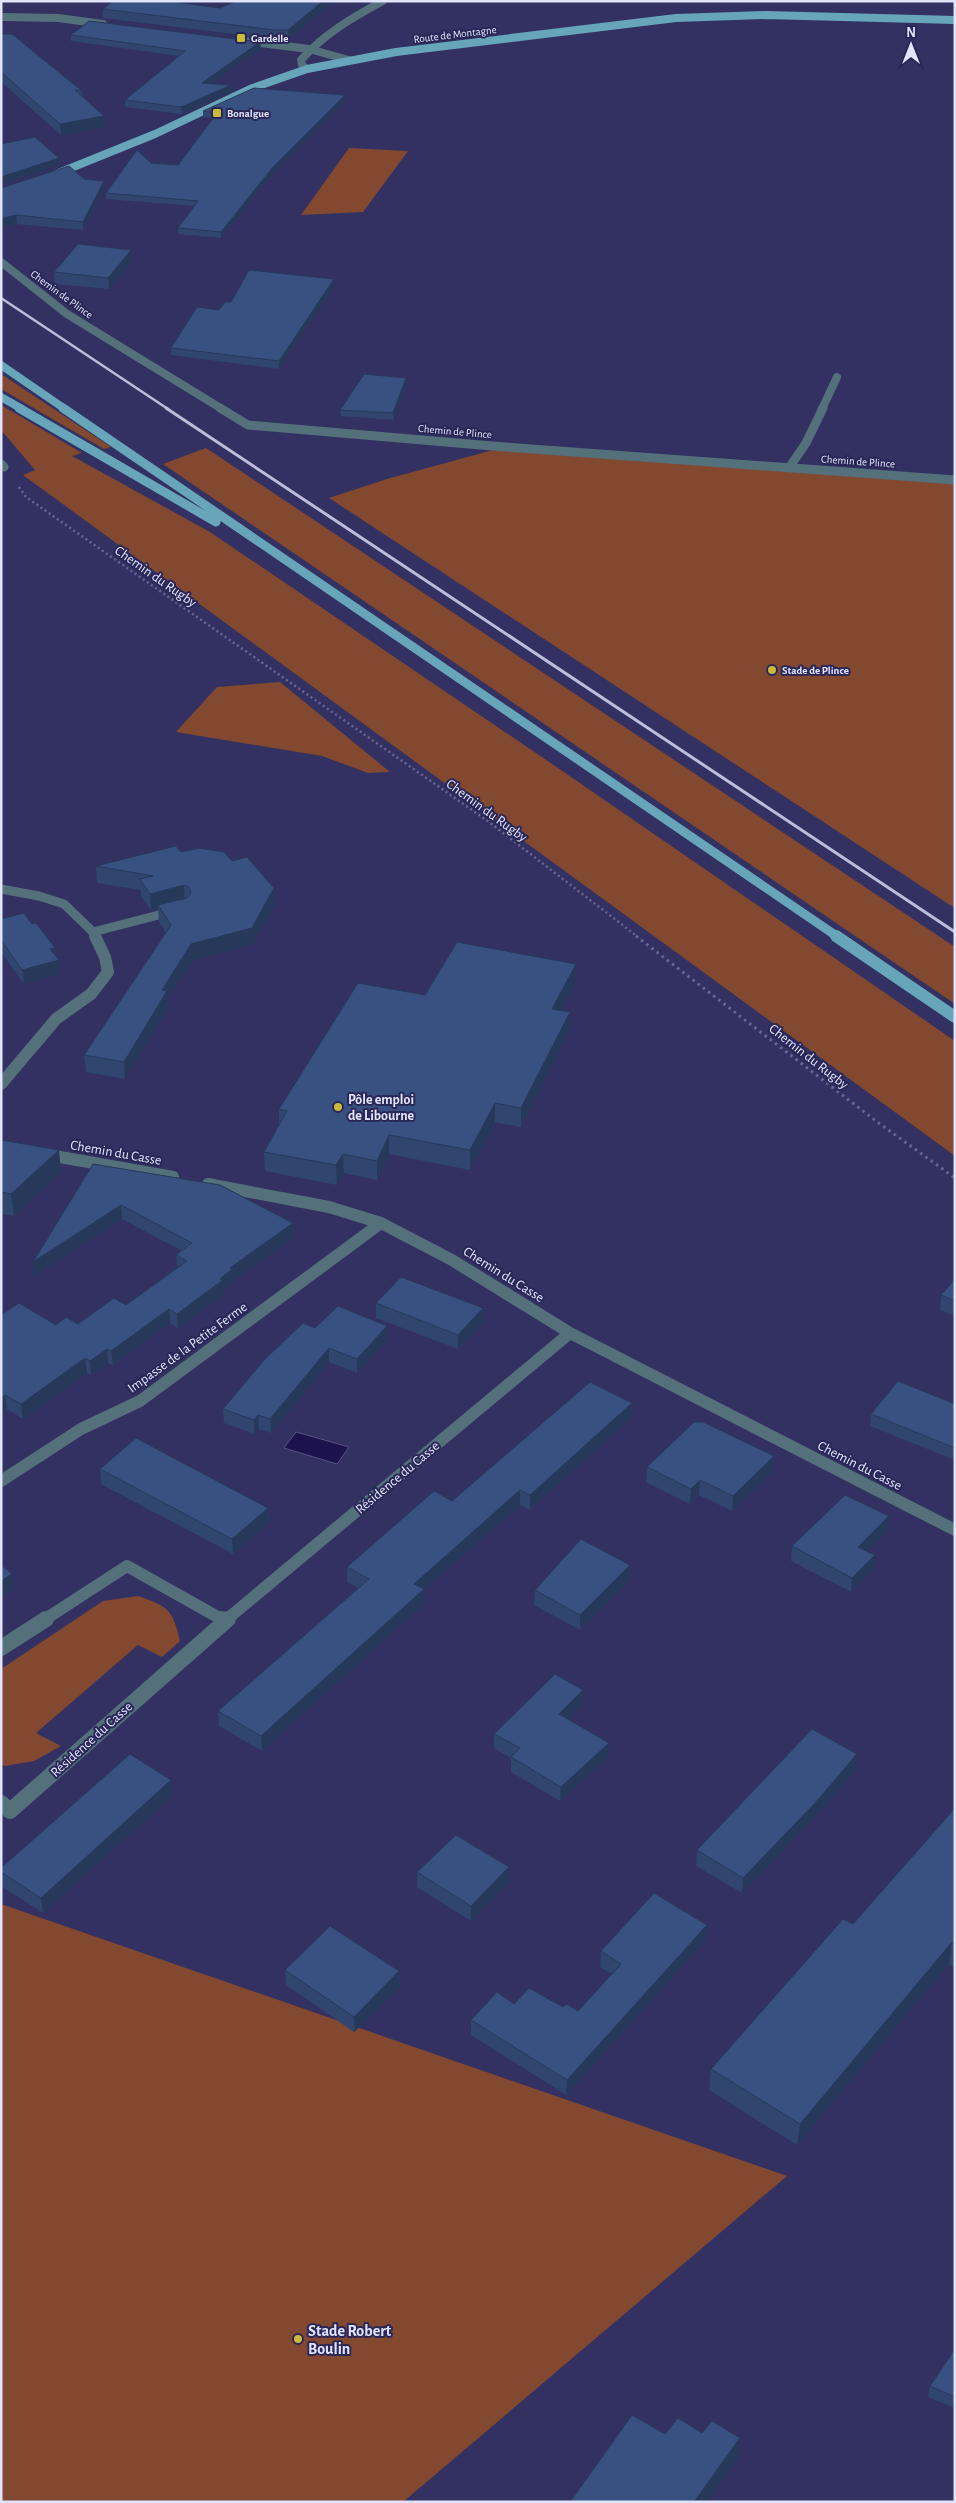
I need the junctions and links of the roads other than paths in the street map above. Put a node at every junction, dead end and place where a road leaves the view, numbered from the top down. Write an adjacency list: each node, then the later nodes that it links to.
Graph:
1 (383, 1): 6 (street)
2 (1, 17): 4 (street)
3 (955, 20): 7 (main road, Route de Montagne)
4 (115, 25)
5 (238, 40): 6 (street)
6 (309, 49): 7 (street); 8 (street)
7 (349, 60): 8 (main road, Route de Montagne)
8 (308, 69): 9 (main road, Route de Montagne)
9 (50, 176)
10 (1, 262): 14 (street, Chemin de Plince)
11 (1, 365): 18 (main road)
12 (837, 377): 16 (street)
13 (1, 397): 18 (main road)
14 (248, 425): 15 (street); 16 (street, Chemin de Plince)
15 (262, 433)
16 (789, 468): 17 (street, Chemin de Plince)
17 (955, 480)
18 (302, 573): 22 (main road)
19 (1, 889): 21 (street)
20 (186, 908): 21 (street)
21 (93, 932): 23 (street)
22 (955, 1017)
23 (1, 1084)
24 (31, 1152): 25 (street, Chemin du Casse)
25 (381, 1223): 26 (street, Chemin du Casse); 27 (street, Impasse de la Petite Ferme)
26 (570, 1333): 28 (street, Chemin du Casse); 29 (street, Résidence du Casse)
27 (1, 1481)
28 (955, 1530)
29 (225, 1621): 30 (street); 31 (street, Résidence du Casse)
30 (1, 1648)
31 (1, 1803)

